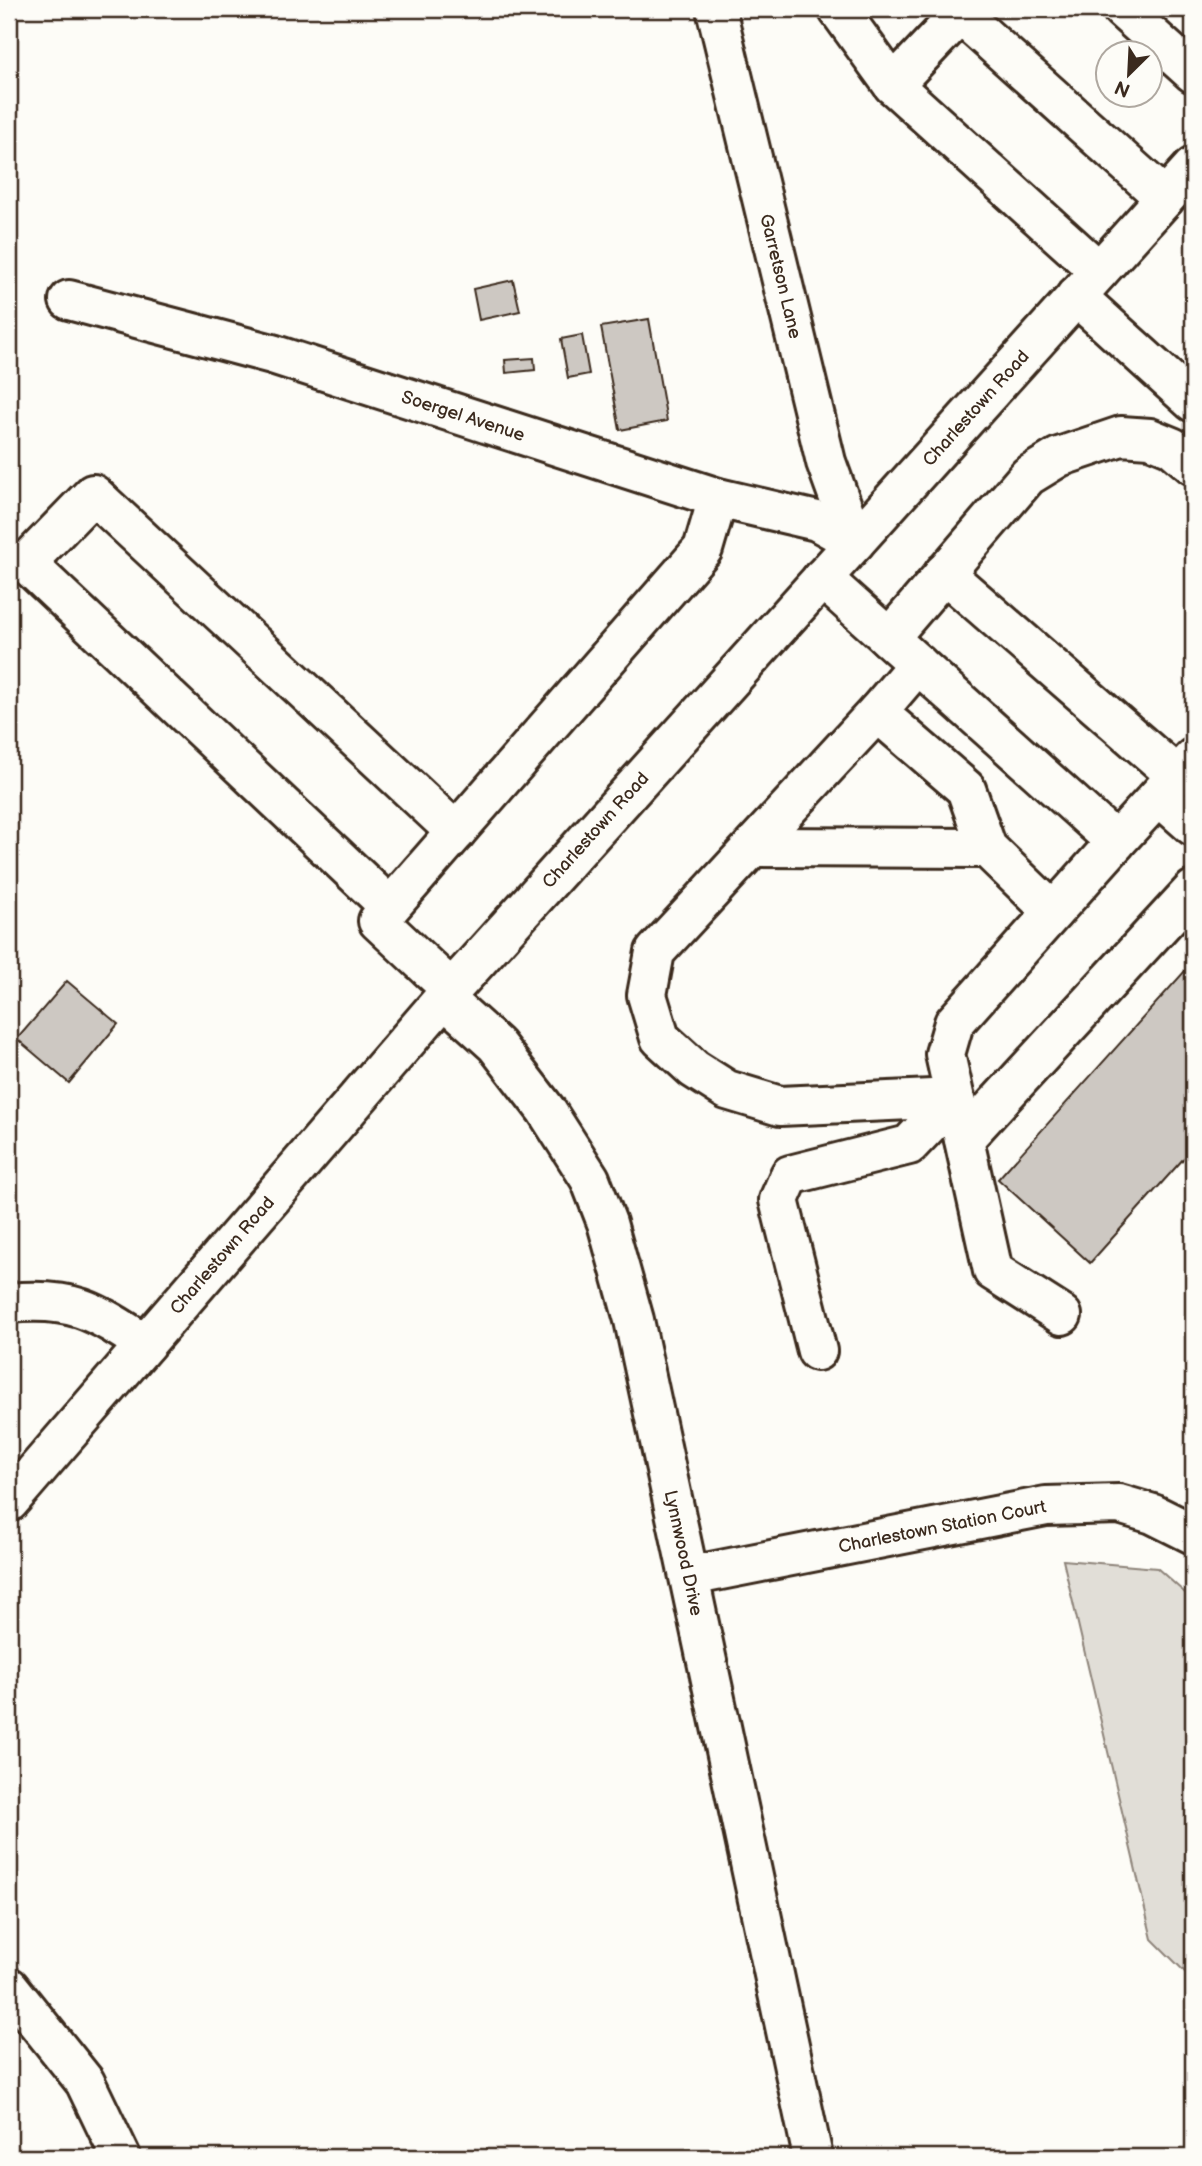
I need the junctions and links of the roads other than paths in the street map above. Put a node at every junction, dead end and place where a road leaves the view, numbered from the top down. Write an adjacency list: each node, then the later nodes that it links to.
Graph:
1 (716, 9): 14 (street, Garretson Lane)
2 (838, 9): 6 (street)
3 (1122, 9): 5 (street)
4 (962, 11): 6 (street); 8 (street)
5 (1193, 73)
6 (893, 85): 9 (street)
7 (1193, 167): 8 (street, Charlestown Road)
8 (1165, 198): 9 (street, Charlestown Road)
9 (1087, 284): 11 (street); 14 (street, Charlestown Road)
10 (69, 300): 13 (street, Soergel Avenue)
11 (1193, 402)
12 (1193, 466): 15 (street)
13 (718, 498): 14 (street, Soergel Avenue); 22 (street)
14 (855, 542): 16 (street, Charlestown Road)
15 (944, 573): 17 (street); 20 (street)
16 (822, 578): 17 (street); 29 (street, Charlestown Road)
17 (889, 638): 18 (street)
18 (918, 664): 19 (street); 23 (street)
19 (877, 712): 24 (street); 25 (street)
20 (1176, 776): 21 (street); 23 (street)
21 (1193, 826)
22 (456, 832): 27 (street); 27 (street)
23 (1116, 842): 28 (street)
24 (754, 847): 25 (street); 30 (street)
25 (987, 848): 28 (street)
26 (1193, 890): 31 (street)
27 (390, 907): 29 (street, Lynnwood Drive)
28 (1053, 912): 30 (street)
29 (448, 994): 34 (street, Charlestown Road); 38 (street, Lynnwood Drive)
30 (954, 1098): 31 (street); 35 (street)
31 (964, 1139): 33 (street)
32 (9, 1303): 34 (street)
33 (1062, 1315)
34 (145, 1344): 36 (street, Charlestown Road)
35 (817, 1351)
36 (9, 1502)
37 (1193, 1534): 38 (street, Charlestown Station Court)
38 (690, 1576): 41 (street, Lynnwood Drive)
39 (9, 1987): 40 (street)
40 (121, 2157)
41 (813, 2157)

